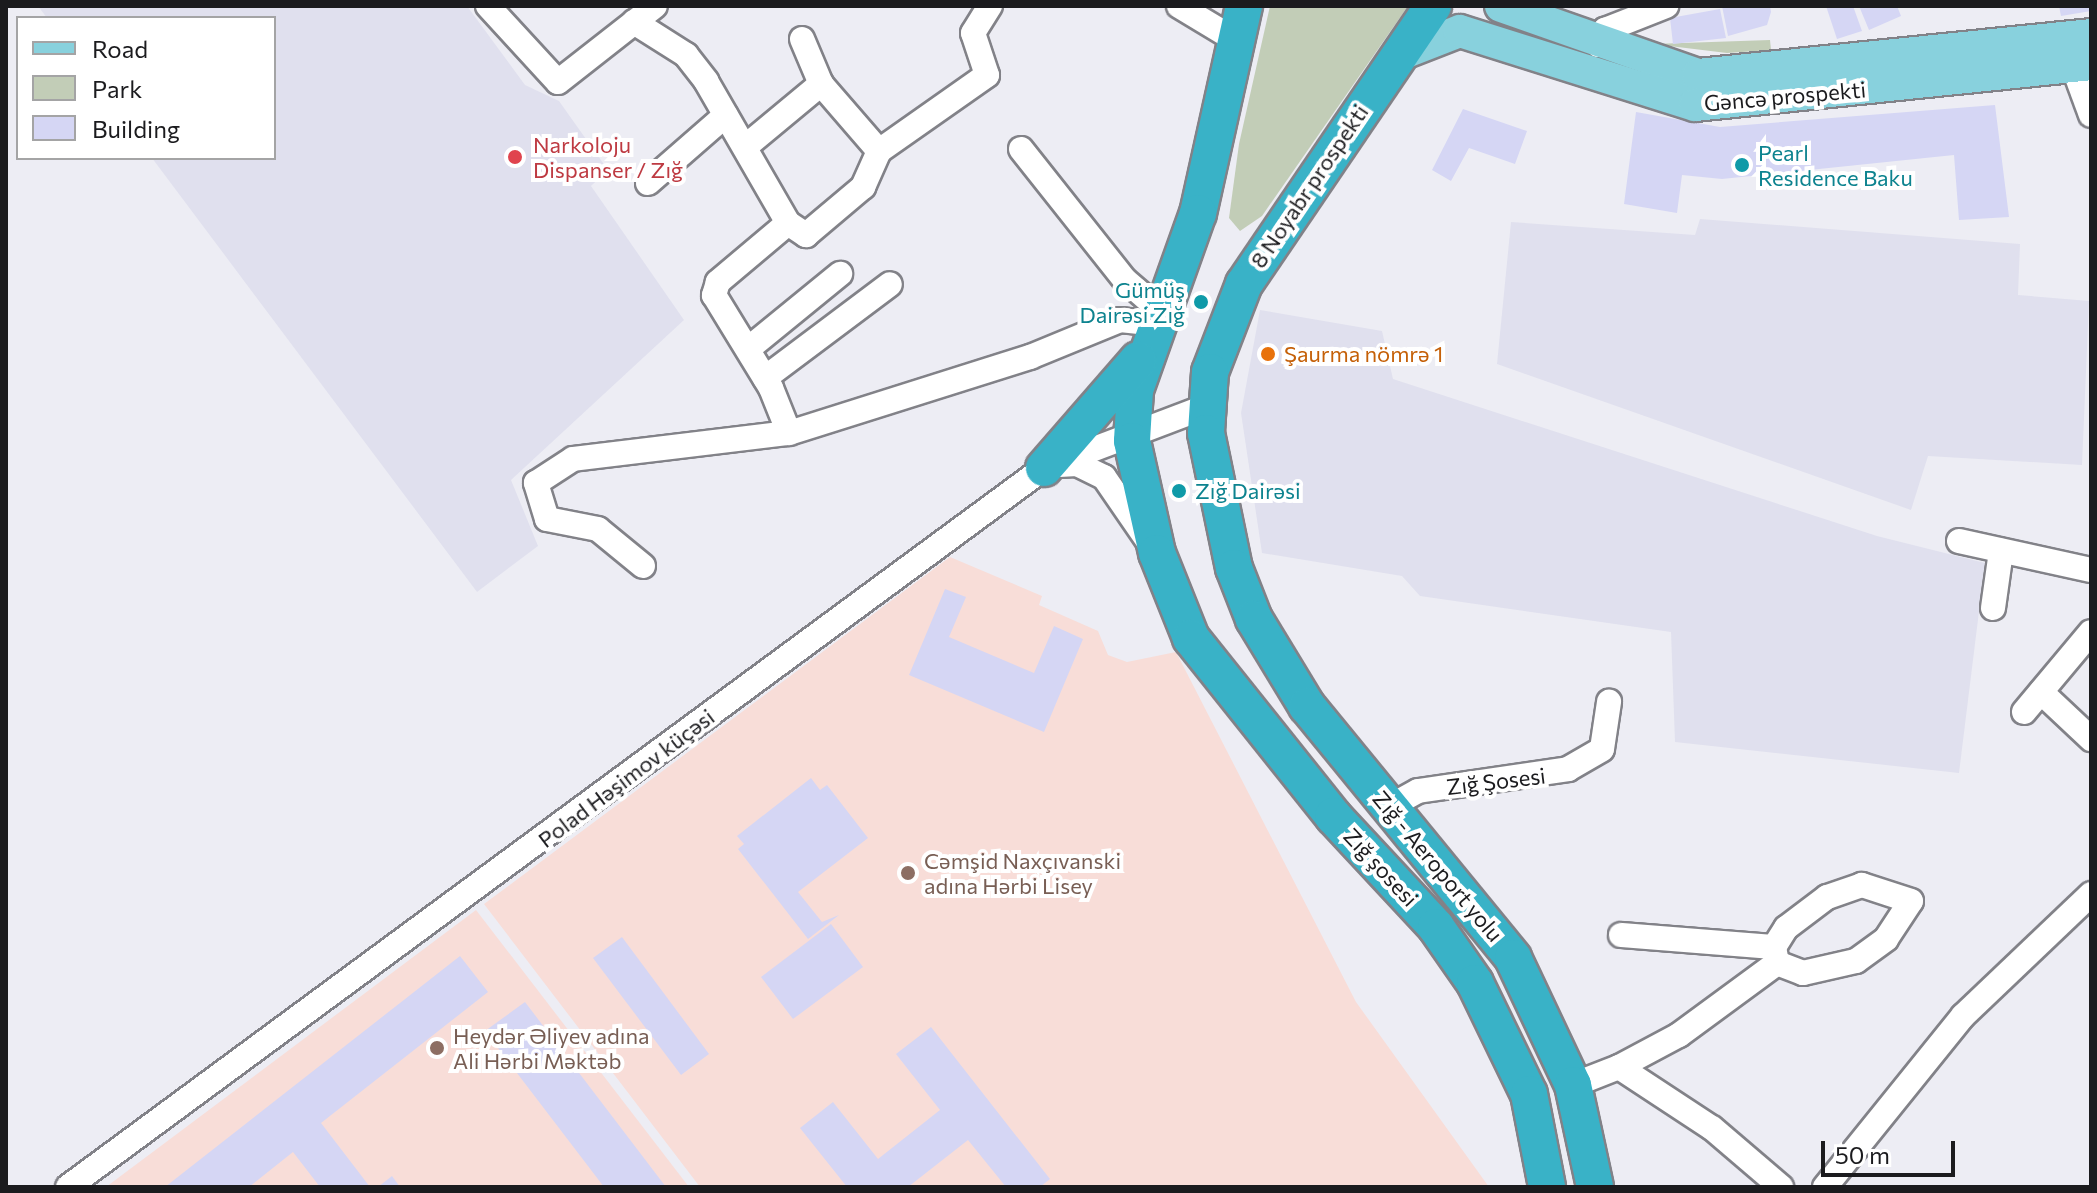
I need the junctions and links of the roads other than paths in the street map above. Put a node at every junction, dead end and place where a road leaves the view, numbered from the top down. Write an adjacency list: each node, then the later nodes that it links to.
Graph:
1 (488, 6): 8 (street)
2 (655, 6): 8 (street)
3 (990, 6): 20 (street)
4 (1179, 6): 9 (street)
5 (1433, 6): 13 (highway, 8 Noyabr prospekti)
6 (1501, 6): 12 (main road, Gəncə prospekti)
7 (1652, 9): 12 (street)
8 (634, 22): 16 (street)
9 (1239, 23): 25 (highway)
10 (2091, 35): 12 (main road, Gəncə prospekti)
11 (802, 39): 15 (street)
12 (1598, 45)
13 (1398, 55): 14 (main road, Gəncə prospekti); 28 (highway, 8 Noyabr prospekti)
14 (2082, 65): 17 (street)
15 (821, 84): 18 (street); 20 (street)
16 (726, 115): 18 (street); 21 (street)
17 (2091, 115)
18 (745, 147): 22 (street)
19 (1021, 149): 25 (street)
20 (879, 151): 22 (street)
21 (648, 183)
22 (788, 223): 26 (street)
23 (840, 274): 26 (street)
24 (890, 284): 27 (street)
25 (1153, 331): 29 (highway); 30 (street); 31 (highway)
26 (748, 349): 27 (street)
27 (765, 378): 30 (street)
28 (1205, 407): 29 (street, Polad Həşimov küçəsi); 36 (highway, 8 Noyabr prospekti)
29 (1133, 429): 31 (street, Polad Həşimov küçəsi); 34 (highway)
30 (789, 433): 35 (street)
31 (1044, 468): 34 (street); 50 (street, Polad Həşimov küçəsi)
32 (1959, 541): 33 (street)
33 (2001, 551): 37 (street); 38 (street)
34 (1161, 564): 51 (highway, Zığ şosesi)
35 (643, 566)
36 (1234, 568): 44 (highway, Zığ - Aeroport yolu)
37 (2091, 570)
38 (1993, 608)
39 (2091, 632): 40 (street)
40 (2041, 692): 42 (street); 43 (street)
41 (1609, 702): 44 (street, Zığ Şosesi)
42 (2024, 712)
43 (2091, 739)
44 (1389, 807): 49 (highway, Zığ - Aeroport yolu)
45 (2091, 894): 54 (street)
46 (1621, 935): 47 (street)
47 (1775, 955): 47 (street); 48 (street)
48 (1619, 1067): 49 (street); 53 (street)
49 (1573, 1085): 52 (highway, Zığ - Aeroport yolu)
50 (68, 1187)
51 (1547, 1187)
52 (1595, 1187)
53 (1781, 1187)
54 (1825, 1187)

